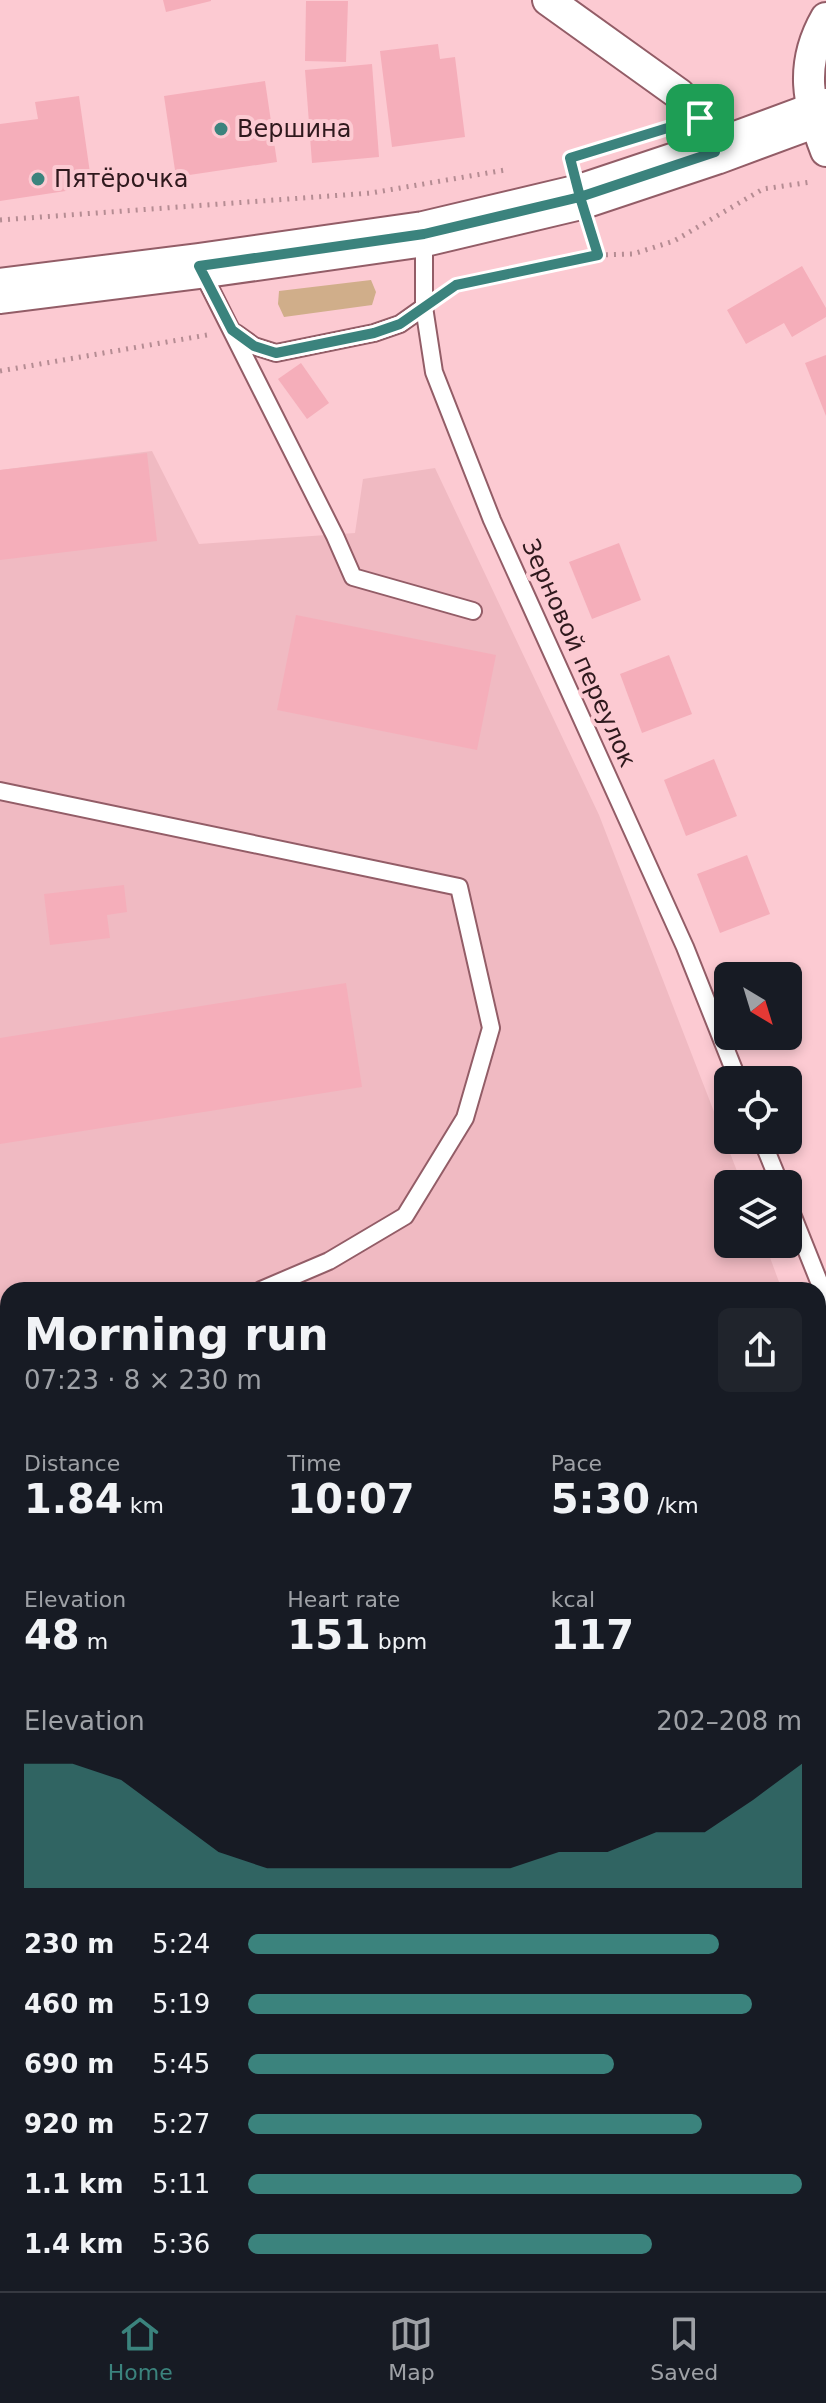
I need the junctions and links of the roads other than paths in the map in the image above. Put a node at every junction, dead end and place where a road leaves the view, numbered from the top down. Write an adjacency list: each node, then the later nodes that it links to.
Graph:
1 (548, 0): 4 (street)
2 (826, 18): 3 (street)
3 (822, 126): 4 (main road)
4 (715, 152): 5 (main road)
5 (424, 234): 6 (main road); 8 (lane, Зерновой переулок)
6 (199, 266): 7 (main road); 9 (lane)
7 (0, 291)
8 (424, 307): 9 (lane); 12 (lane, Зерновой переулок)
9 (232, 330): 10 (lane)
10 (473, 611)
11 (0, 791): 14 (lane)
12 (732, 1066)
13 (802, 1239): 15 (lane)
14 (280, 1282)
15 (819, 1282)

